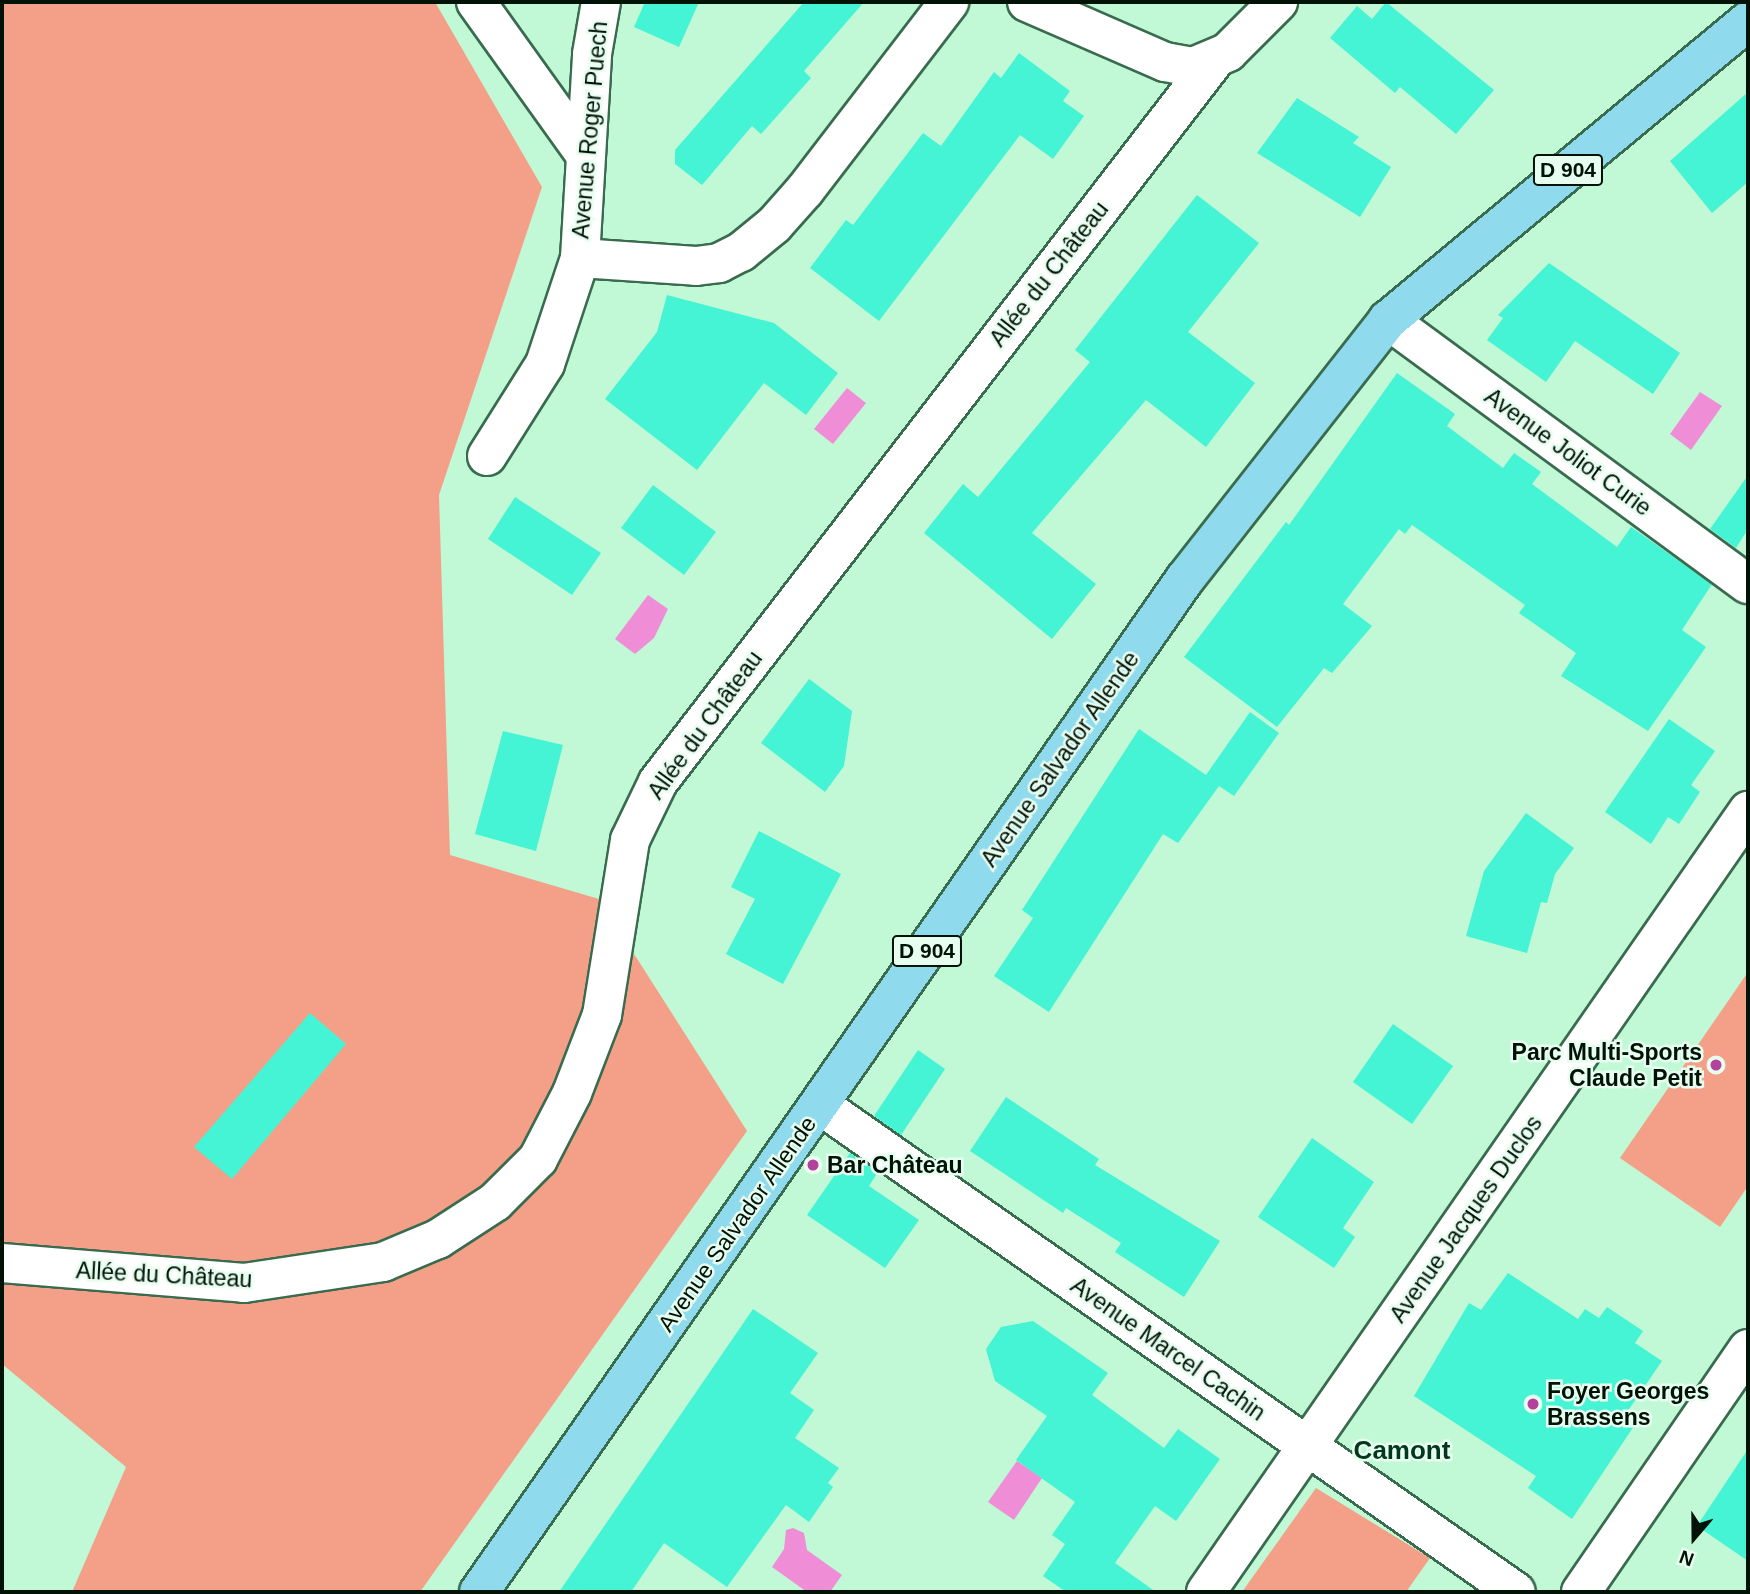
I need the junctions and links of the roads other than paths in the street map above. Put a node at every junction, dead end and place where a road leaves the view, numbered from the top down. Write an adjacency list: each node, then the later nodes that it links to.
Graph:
1 (477, 2): 8 (street)
2 (601, 2): 8 (street, Avenue Roger Puech)
3 (949, 2): 9 (street)
4 (1027, 2): 7 (street)
5 (1278, 2): 7 (street, Allée du Château)
6 (1748, 21): 10 (main road, Avenue Salvador Allende / D 904)
7 (1213, 62): 15 (street, Allée du Château)
8 (584, 153): 9 (street, Avenue Roger Puech)
9 (580, 258): 11 (street, Avenue Roger Puech)
10 (1388, 320): 12 (street, Avenue Joliot Curie); 14 (main road, Avenue Salvador Allende / D 904)
11 (487, 456)
12 (1748, 584)
13 (1748, 811): 17 (street, Avenue Jacques Duclos)
14 (820, 1105): 17 (street, Avenue Marcel Cachin); 19 (main road, Avenue Salvador Allende / D 904)
15 (2, 1262)
16 (1748, 1349): 21 (street)
17 (1308, 1447): 18 (street, Avenue Marcel Cachin); 20 (street, Avenue Jacques Duclos)
18 (1492, 1586)
19 (479, 1592)
20 (1206, 1592)
21 (1581, 1592)

